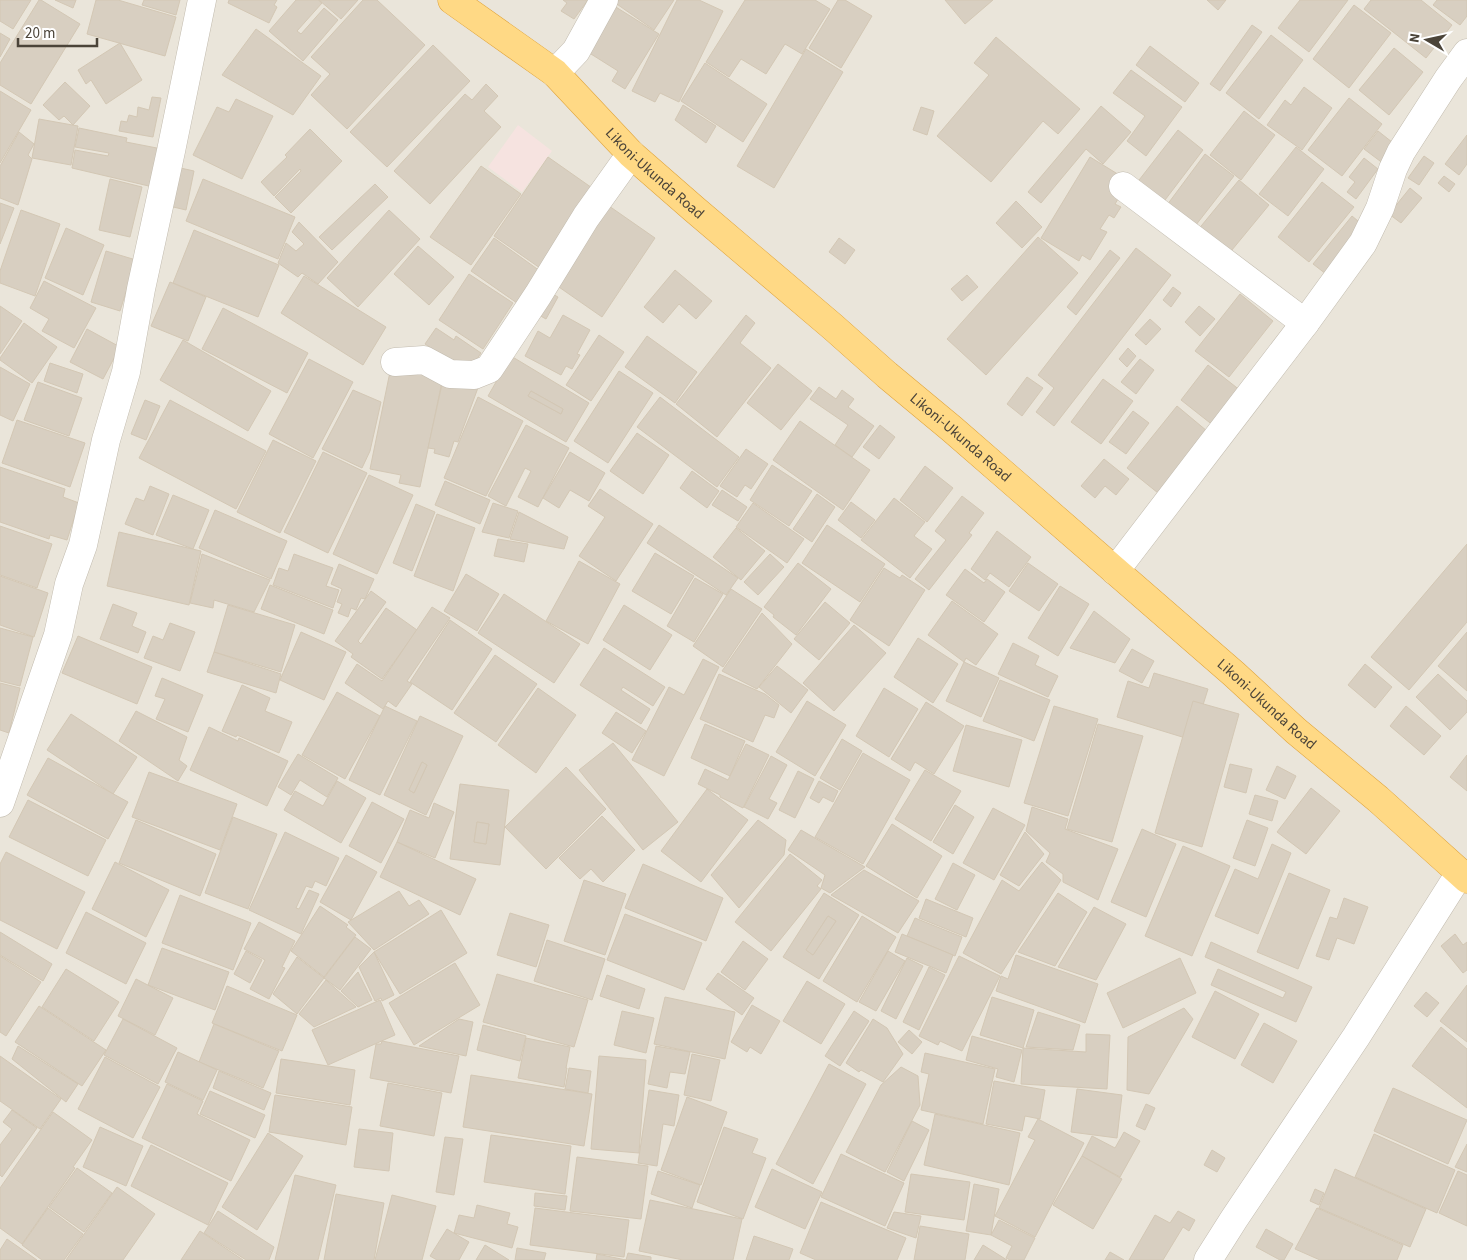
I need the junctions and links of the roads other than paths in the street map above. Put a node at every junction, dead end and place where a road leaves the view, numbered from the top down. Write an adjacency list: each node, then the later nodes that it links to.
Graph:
1 (202, 0): 11 (street)
2 (452, 0): 5 (highway, Likoni-Ukunda Road)
3 (604, 0): 5 (street)
4 (1467, 53): 8 (street)
5 (555, 73): 6 (highway, Likoni-Ukunda Road)
6 (632, 154): 9 (street); 10 (highway, Likoni-Ukunda Road)
7 (1123, 186): 8 (street)
8 (1305, 323): 10 (street)
9 (395, 362)
10 (1115, 571): 12 (highway, Likoni-Ukunda Road)
11 (0, 803)
12 (1463, 876): 13 (street)
13 (1208, 1260)

